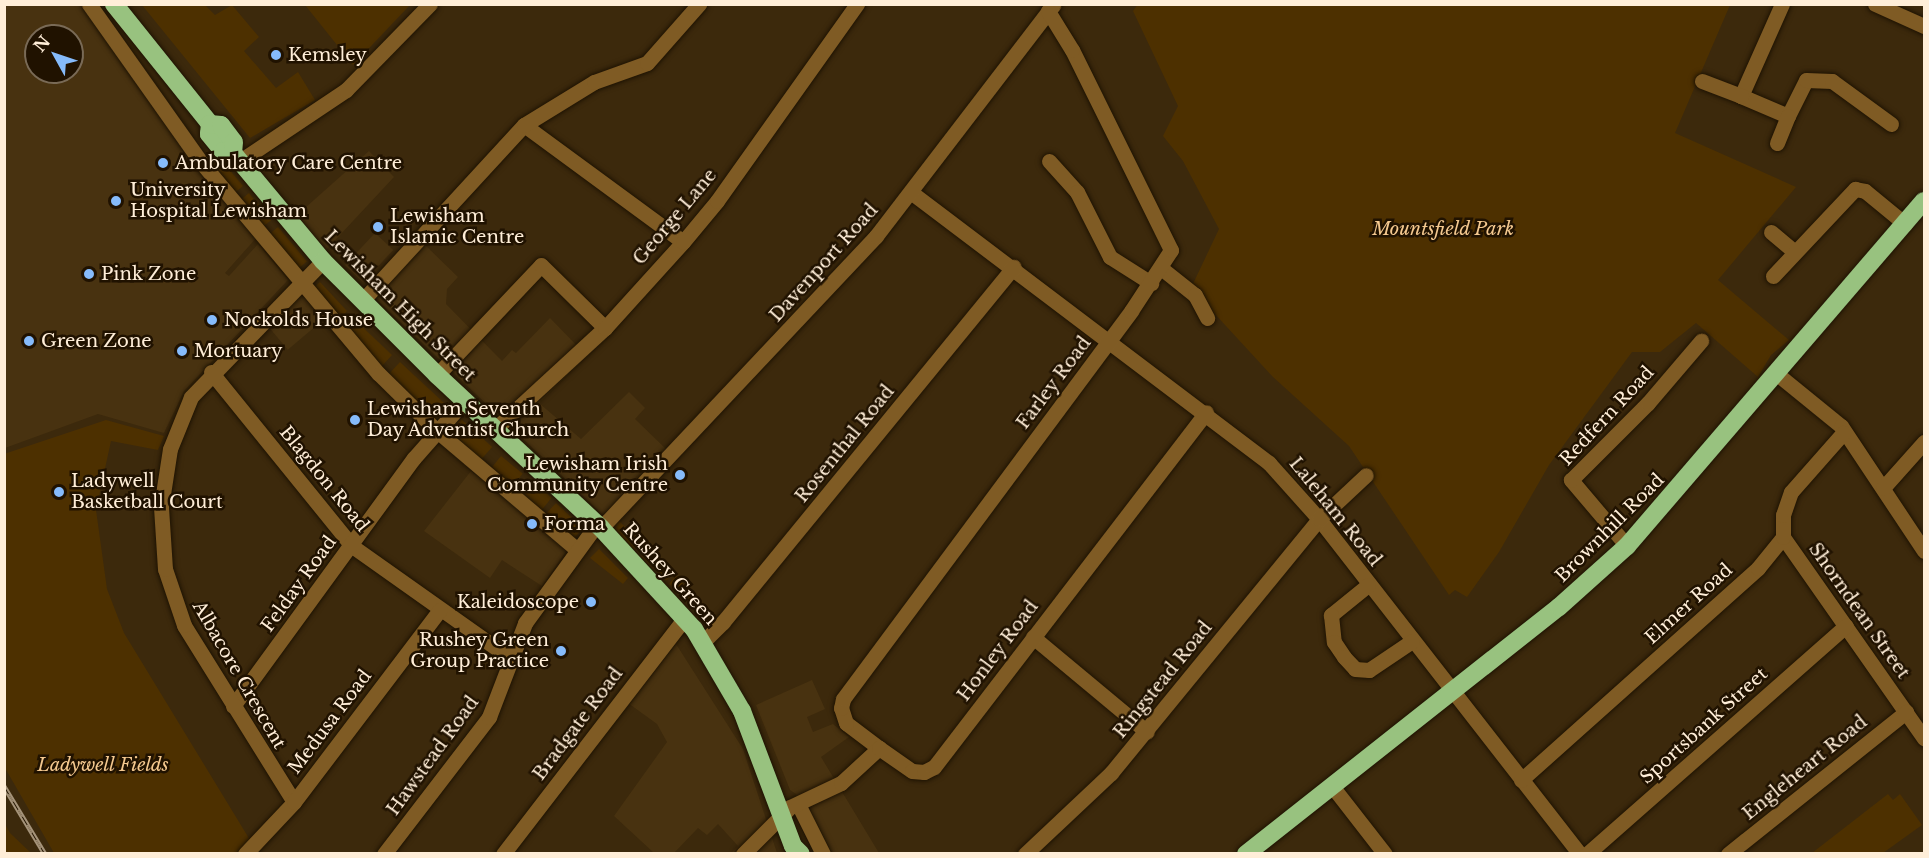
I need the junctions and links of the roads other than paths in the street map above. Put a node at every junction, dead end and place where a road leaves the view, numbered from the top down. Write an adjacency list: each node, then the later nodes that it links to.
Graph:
1 (89, 4): 28 (street)
2 (114, 4): 16 (highway, Lewisham High Street)
3 (430, 4): 16 (street)
4 (699, 4): 14 (street)
5 (857, 4): 22 (street, George Lane)
6 (1782, 4): 11 (street)
7 (1875, 4): 9 (street)
8 (1051, 8): 18 (street, Davenport Road); 26 (street, Farley Road)
9 (1924, 26)
10 (1702, 81): 11 (street)
11 (1742, 96): 12 (street)
12 (1788, 116): 13 (street); 15 (street)
13 (1891, 124)
14 (524, 125): 22 (street); 30 (street)
15 (1776, 144)
16 (236, 157): 24 (highway, Lewisham High Street)
17 (1049, 161): 29 (street)
18 (912, 193): 25 (street, Laleham Road); 47 (street, Davenport Road)
19 (1924, 201): 20 (highway, Brownhill Road)
20 (1905, 224): 23 (street); 37 (highway, Brownhill Road)
21 (1771, 232): 23 (street)
22 (683, 242): 32 (street, George Lane)
23 (1795, 252): 27 (street)
24 (323, 261): 28 (street, Albacore Crescent); 30 (highway, Lewisham High Street)
25 (1014, 267): 33 (street, Laleham Road); 59 (street, Rosenthal Road)
26 (1161, 268): 29 (street, Farley Road); 31 (street)
27 (1773, 276)
28 (300, 283): 36 (street, Albacore Crescent); 41 (street)
29 (1151, 283): 33 (street, Farley Road)
30 (362, 301): 35 (highway, Lewisham High Street)
31 (1207, 318)
32 (605, 328): 35 (street); 40 (street, George Lane)
33 (1110, 340): 39 (street, Laleham Road); 66 (street, Farley Road)
34 (1701, 341): 50 (street, Redfern Road)
35 (443, 369): 38 (highway, Lewisham High Street)
36 (211, 372): 49 (street, Blagdon Road); 62 (street, Albacore Crescent)
37 (1777, 374): 42 (street); 50 (highway, Brownhill Road)
38 (458, 408): 40 (highway, Lewisham High Street); 41 (street, Felday Road)
39 (1206, 412): 46 (street, Laleham Road); 57 (street, Honley Road)
40 (495, 429): 47 (highway, Rushey Green)
41 (437, 431): 49 (street, Felday Road); 51 (street)
42 (1843, 432): 45 (street); 48 (street)
43 (1924, 442): 45 (street)
44 (1366, 476): 46 (street, Ringstead Road)
45 (1883, 488): 52 (street)
46 (1319, 519): 53 (street, Laleham Road); 64 (street, Ringstead Road)
47 (599, 526): 51 (street, Hawstead Road); 55 (highway, Rushey Green)
48 (1783, 537): 56 (street, Shorndean Street); 67 (street, Elmer Road)
49 (352, 546): 54 (street, Blagdon Road); 62 (street, Felday Road)
50 (1627, 546): 61 (highway, Brownhill Road)
51 (576, 549): 60 (street, Hawstead Road)
52 (1924, 551)
53 (1368, 585): 58 (street, Laleham Road); 58 (street)
54 (440, 610): 60 (street, Blagdon Road); 69 (street, Medusa Road)
55 (685, 618): 59 (highway, Rushey Green); 75 (street, Bradgate Road)
56 (1846, 626): 63 (street, Shorndean Street); 82 (street, Sportsbank Street)
57 (1033, 637): 64 (street); 66 (street, Honley Road)
58 (1412, 641): 61 (street, Laleham Road)
59 (703, 642): 71 (highway, Rushey Green)
60 (510, 658): 74 (street, Hawstead Road)
61 (1452, 692): 67 (street, Laleham Road); 68 (highway, Brownhill Road)
62 (233, 706): 69 (street, Albacore Crescent)
63 (1906, 712): 65 (street, Shorndean Street); 83 (street, Engleheart Road)
64 (1147, 732): 78 (street, Ringstead Road)
65 (1924, 738)
66 (879, 748): 71 (street)
67 (1521, 780): 81 (street, Laleham Road)
68 (1332, 786): 79 (highway, Brownhill Road); 80 (street)
69 (294, 802): 73 (street, Medusa Road)
70 (801, 810): 77 (street)
71 (782, 816): 72 (highway, Rushey Green); 76 (street)
72 (795, 851)
73 (245, 854)
74 (384, 854)
75 (503, 854)
76 (742, 854)
77 (823, 854)
78 (1025, 854)
79 (1246, 854)
80 (1384, 854)
81 (1580, 854)
82 (1587, 854)
83 (1728, 854)

